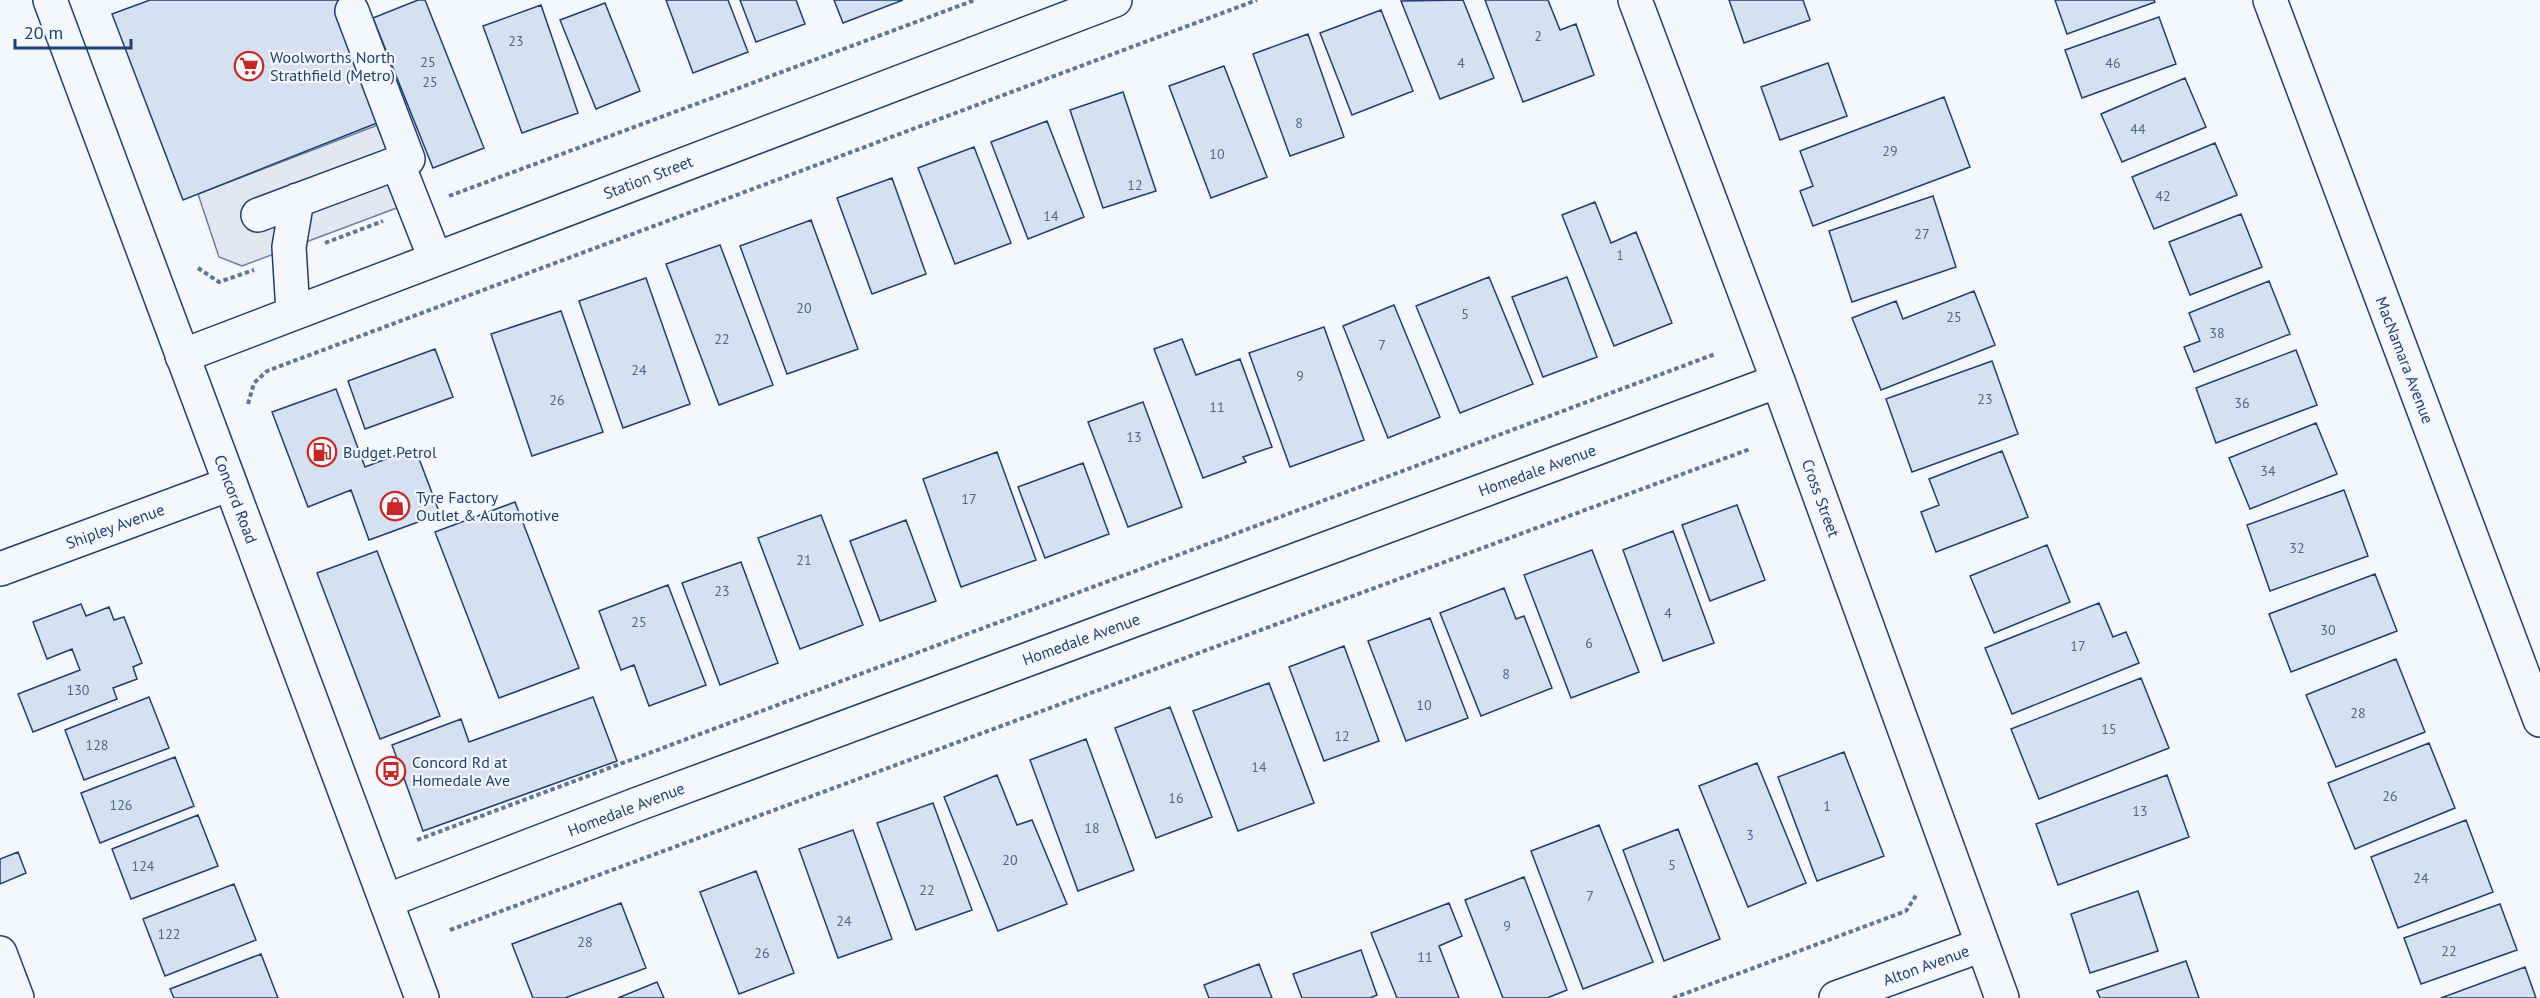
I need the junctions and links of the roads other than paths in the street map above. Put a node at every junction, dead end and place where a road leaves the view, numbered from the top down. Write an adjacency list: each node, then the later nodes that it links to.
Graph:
1 (50, 0): 11 (street, Concord Road)
2 (1115, 0): 9 (street, Station Street)
3 (1635, 0): 12 (street, Cross Street)
4 (2270, 0): 15 (street, MacNamara Avenue)
5 (352, 11): 6 (street)
6 (397, 162): 7 (street); 9 (street)
7 (297, 200): 8 (street); 10 (street)
8 (258, 215)
9 (435, 258): 10 (street, Station Street)
10 (293, 312): 11 (street, Station Street)
11 (182, 356): 13 (street, Concord Road)
12 (1778, 381): 16 (street, Homedale Avenue); 17 (street, Cross Street)
13 (230, 484): 14 (street, Shipley Avenue); 16 (street, Concord Road)
14 (0, 569)
15 (2540, 720)
16 (386, 901): 20 (street, Concord Road)
17 (1982, 945): 21 (street, Alton Avenue); 22 (street, Cross Street)
18 (0, 953): 19 (street)
19 (17, 998)
20 (422, 998)
21 (1836, 998)
22 (2002, 998)

